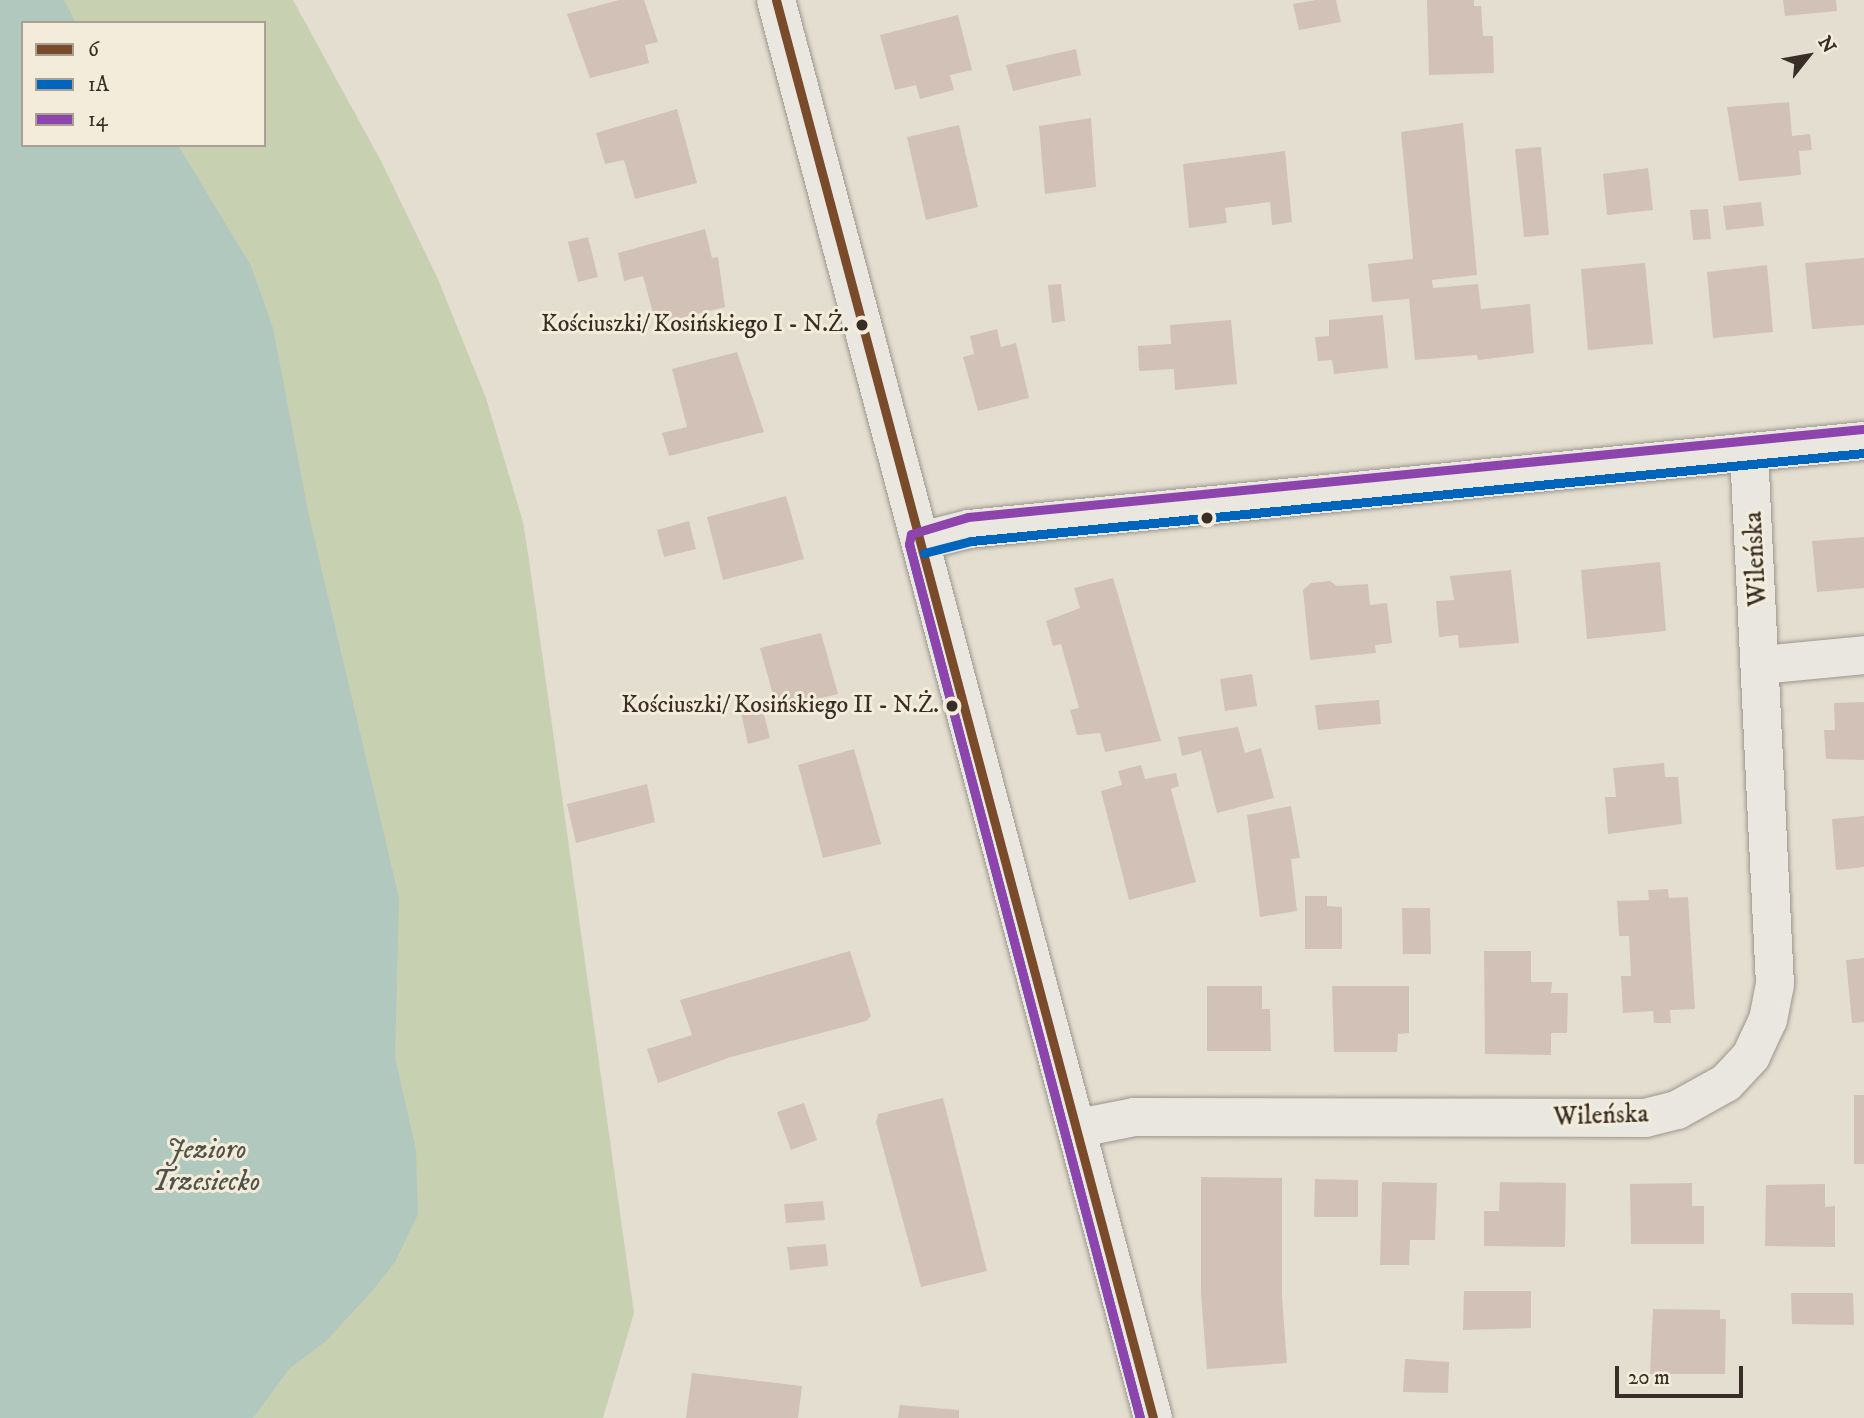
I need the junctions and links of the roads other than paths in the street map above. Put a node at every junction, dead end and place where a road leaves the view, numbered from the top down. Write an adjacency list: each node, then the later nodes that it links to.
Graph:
1 (776, 0): 4 (street)
2 (1864, 441): 3 (street)
3 (1749, 452): 4 (street); 6 (street, Wileńska)
4 (921, 541): 7 (street)
5 (1864, 655): 6 (street)
6 (1761, 665): 7 (street, Wileńska)
7 (1079, 1128): 8 (street)
8 (1153, 1418)

